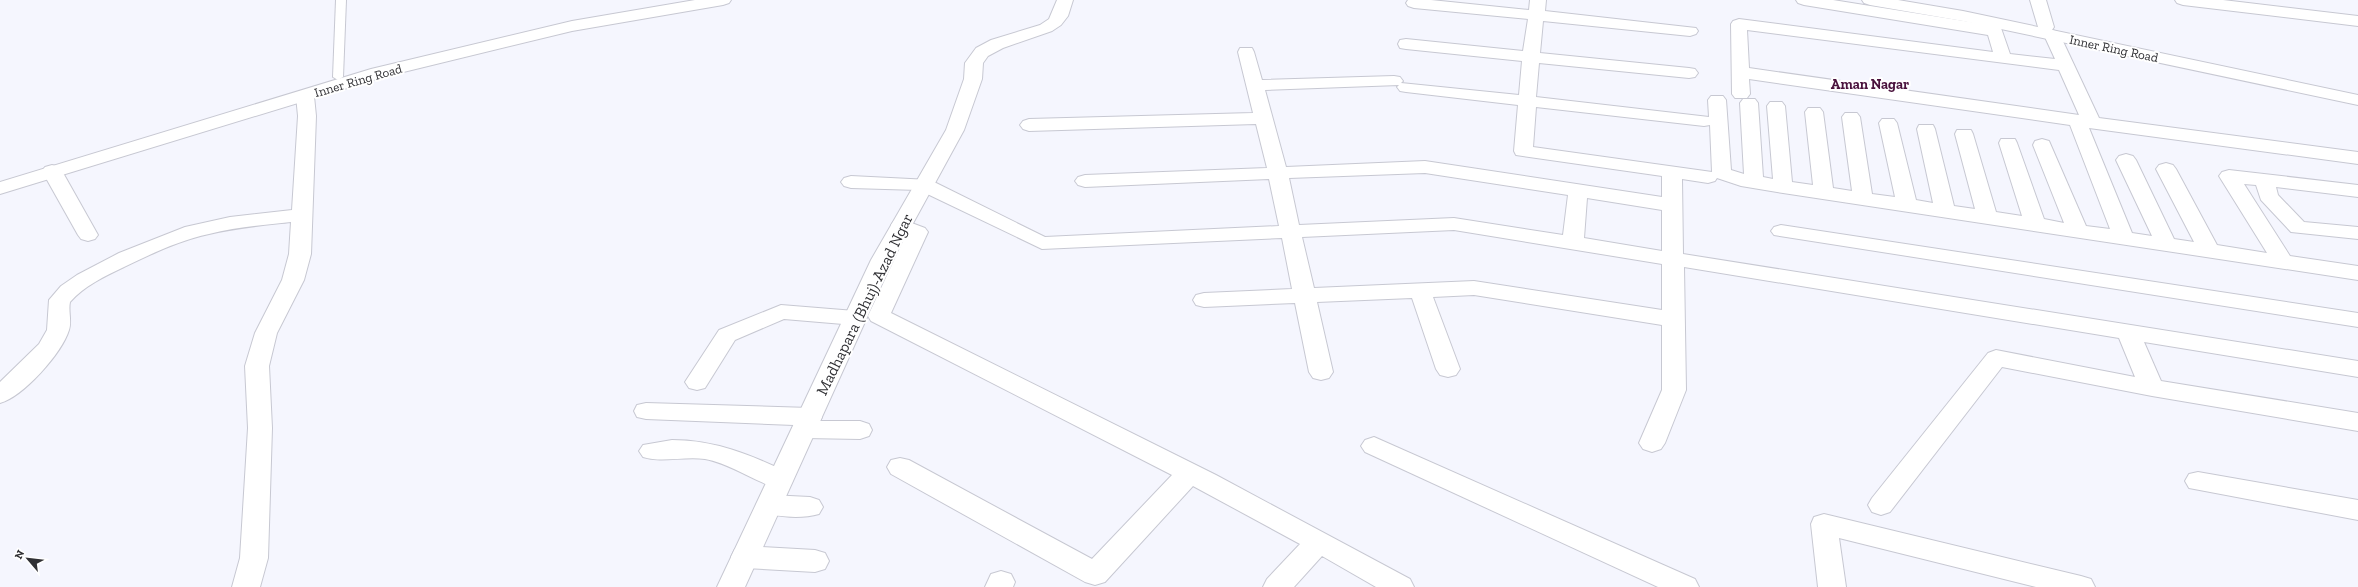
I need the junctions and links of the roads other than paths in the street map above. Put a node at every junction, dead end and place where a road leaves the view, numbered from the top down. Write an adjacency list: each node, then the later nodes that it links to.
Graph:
1 (341, 0): 25 (lane)
2 (684, 0): 25 (street, Inner Ring Road)
3 (723, 0): 28 (street, Inner Ring Road)
4 (1065, 0): 56 (street, Madhapara (Bhuj)-Azad Ngar)
5 (1908, 0): 15 (street, Inner Ring Road)
6 (2038, 0): 15 (street)
7 (2183, 0): 13 (street)
8 (1414, 3): 10 (street)
9 (1872, 5): 11 (street); 12 (street); 15 (street, Inner Ring Road); 16 (street)
10 (1537, 8): 14 (street); 20 (street)
11 (1808, 14): 16 (street); 23 (street)
12 (1935, 21): 18 (street); 21 (street)
13 (2358, 21)
14 (1690, 31)
15 (2049, 31): 22 (street); 27 (street, Inner Ring Road); 31 (street, Inner Ring Road)
16 (1882, 43): 18 (street)
17 (1406, 44): 20 (street)
18 (1949, 51): 21 (street)
19 (1246, 52): 26 (street)
20 (1531, 56): 24 (street); 29 (street)
21 (2003, 58): 22 (street)
22 (2066, 66): 37 (street)
23 (1740, 72): 37 (street); 55 (street)
24 (1689, 73)
25 (338, 77): 51 (street, Inner Ring Road)
26 (1255, 85): 29 (street); 35 (street)
27 (2358, 92)
28 (305, 96): 47 (street, Inner Ring Road); 66 (street)
29 (1527, 100): 36 (street); 48 (street)
30 (1717, 100): 55 (street)
31 (2358, 100)
32 (1776, 106): 57 (street)
33 (1814, 112): 61 (street)
34 (1851, 117): 62 (street)
35 (1264, 118): 39 (street); 49 (street)
36 (1704, 121)
37 (2084, 121): 44 (street); 75 (street)
38 (1888, 123): 64 (street)
39 (1029, 125)
40 (1926, 129): 65 (street)
41 (1964, 134): 67 (street)
42 (2008, 144): 68 (street)
43 (2042, 145): 71 (street)
44 (2358, 158)
45 (2126, 160): 77 (street)
46 (2166, 169): 78 (street)
47 (52, 171): 58 (street, Inner Ring Road); 74 (street)
48 (1672, 172): 50 (street); 63 (street)
49 (1278, 174): 53 (street); 59 (street); 72 (street)
50 (1708, 177)
51 (0, 179)
52 (2265, 180): 60 (street); 73 (street); 80 (street)
53 (1085, 181)
54 (851, 182): 56 (street)
55 (1754, 182): 57 (street)
56 (923, 184): 69 (street, Madhapara (Bhuj)-Azad Ngar); 72 (street)
57 (1783, 186): 61 (street)
58 (0, 188)
59 (1578, 190): 63 (street); 76 (street)
60 (2358, 191)
61 (1824, 193): 62 (street)
62 (1863, 199): 64 (street)
63 (1672, 205): 79 (street)
64 (1907, 205): 65 (street)
65 (1944, 211): 67 (street)
66 (302, 215): 94 (street); 113 (street)
67 (1987, 217): 68 (street)
68 (2035, 224): 71 (street)
69 (901, 225): 85 (street, Madhapara (Bhuj)-Azad Ngar); 103 (street)
70 (1781, 231): 87 (street)
71 (2078, 231): 75 (street)
72 (1290, 233): 76 (street); 83 (street)
73 (2358, 233)
74 (88, 235)
75 (2124, 238): 77 (street)
76 (1573, 243): 79 (street)
77 (2166, 244): 78 (street)
78 (2209, 250): 80 (street)
79 (1673, 259): 86 (street); 88 (street)
80 (2283, 262): 81 (street)
81 (2358, 273)
82 (1420, 290): 83 (street); 86 (street); 89 (street)
83 (1304, 295): 84 (street); 91 (street)
84 (1204, 300)
85 (856, 318): 92 (street); 97 (street, Madhapara (Bhuj)-Azad Ngar)
86 (1672, 319): 99 (street)
87 (2358, 320)
88 (2128, 332): 90 (street); 93 (street)
89 (1448, 369)
90 (2358, 369)
91 (1321, 372)
92 (696, 382)
93 (2152, 388): 96 (street); 107 (street)
94 (0, 395)
95 (646, 411): 97 (street)
96 (2358, 422)
97 (807, 423): 98 (street); 104 (street, Madhapara (Bhuj)-Azad Ngar)
98 (860, 430)
99 (1652, 444)
100 (1374, 446): 117 (street)
101 (652, 451): 104 (street)
102 (900, 467): 103 (street)
103 (1189, 472): 110 (street)
104 (780, 480): 106 (street, Madhapara (Bhuj)-Azad Ngar)
105 (2198, 481): 109 (street)
106 (769, 505): 108 (street); 111 (street, Madhapara (Bhuj)-Azad Ngar)
107 (1881, 505)
108 (810, 507)
109 (2358, 510)
110 (1319, 541): 115 (street); 116 (street)
111 (745, 557): 112 (street); 114 (street, Madhapara (Bhuj)-Azad Ngar)
112 (815, 561)
113 (246, 587)
114 (731, 587)
115 (1277, 587)
116 (1400, 587)
117 (1685, 587)
118 (1832, 587): 119 (street)
119 (2081, 587)

